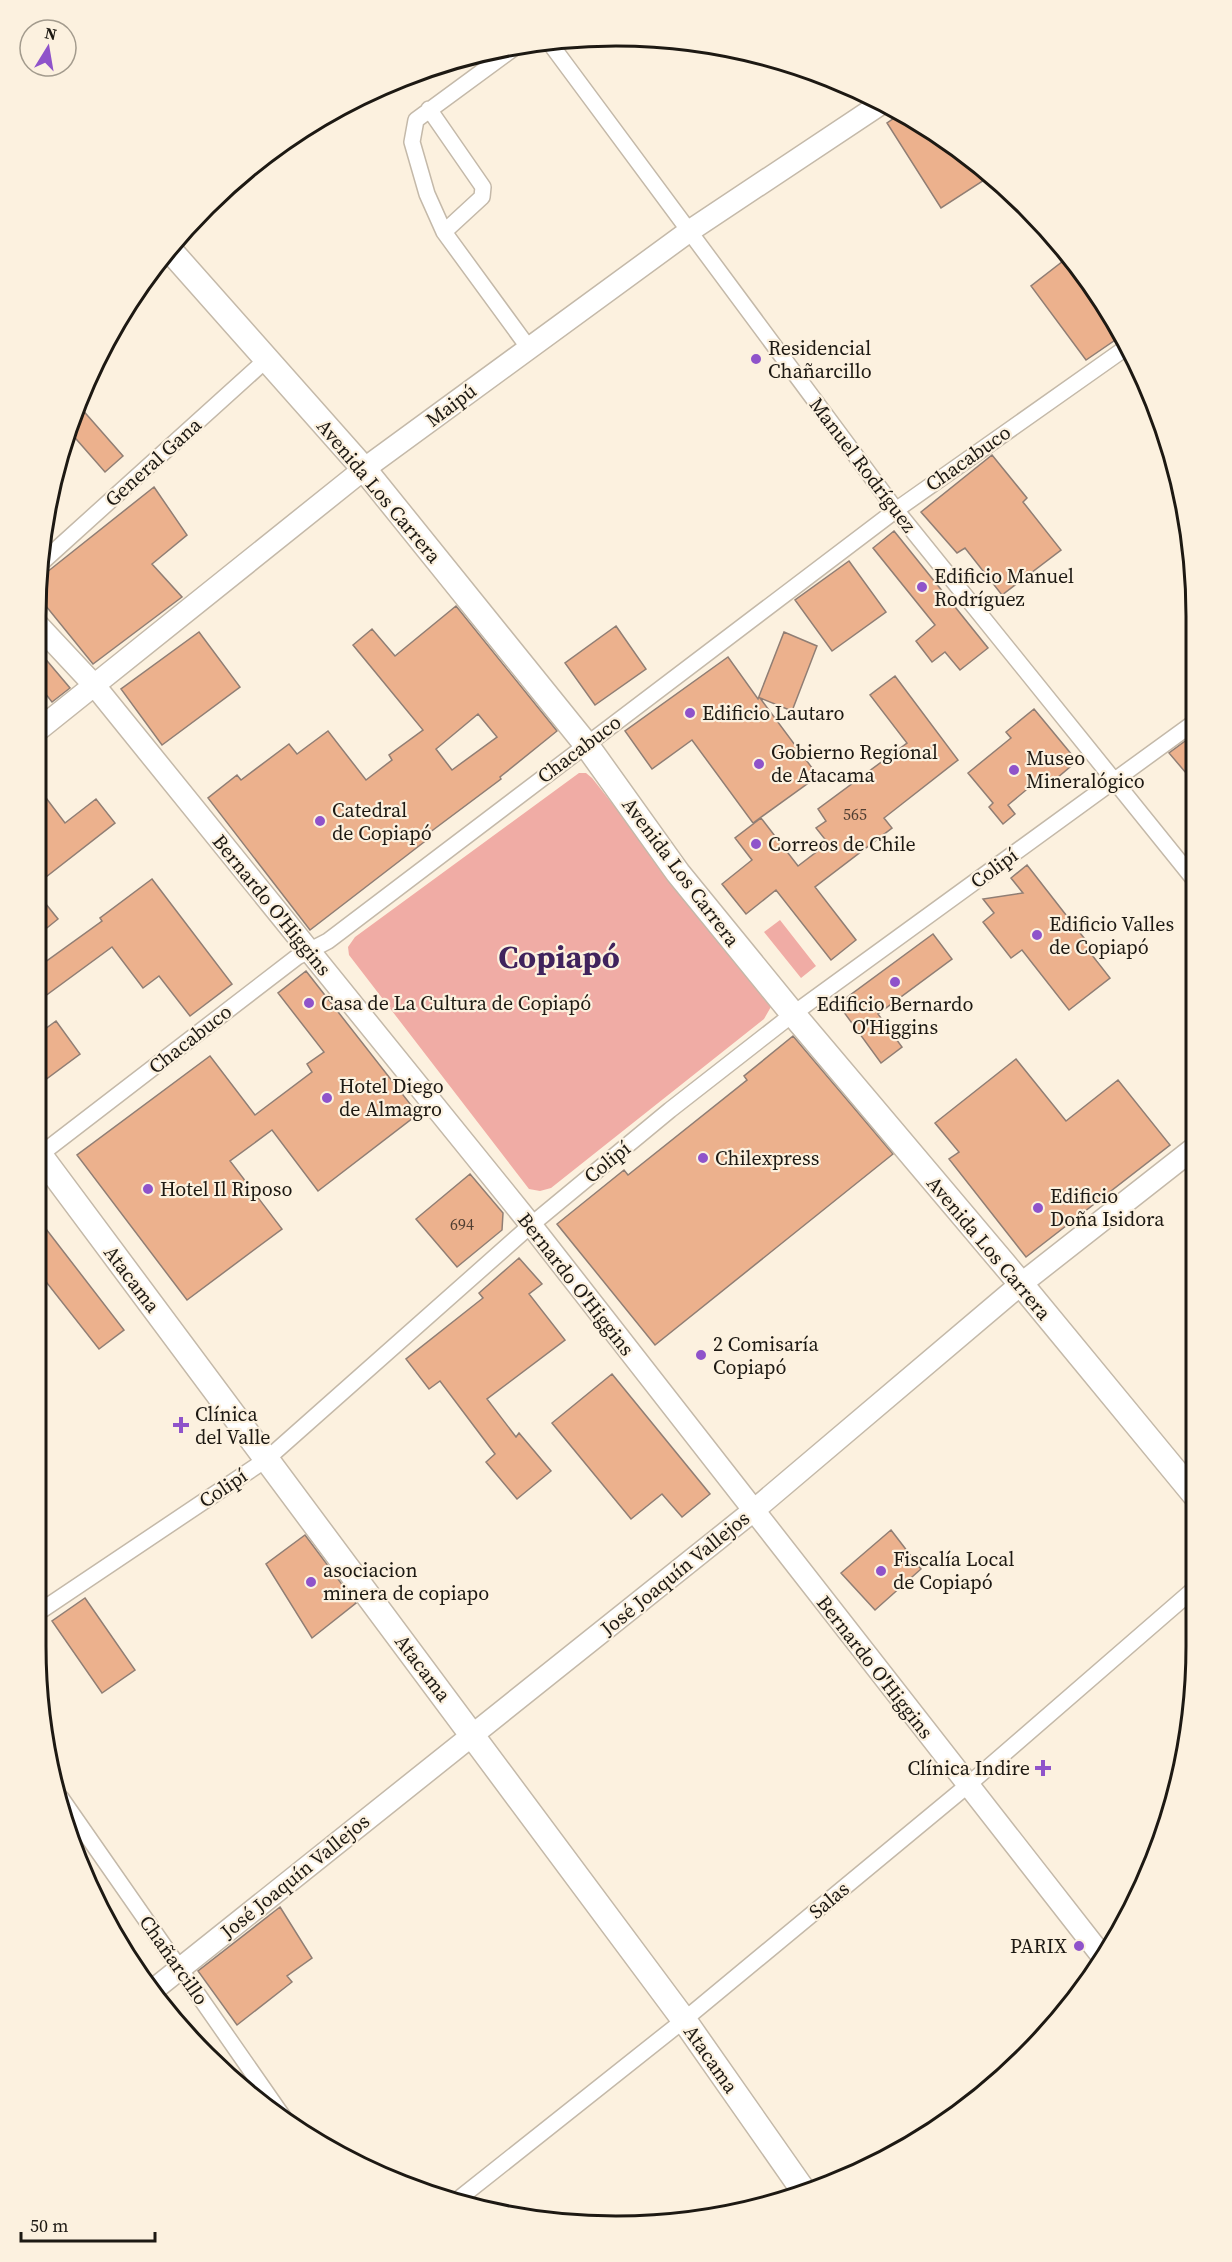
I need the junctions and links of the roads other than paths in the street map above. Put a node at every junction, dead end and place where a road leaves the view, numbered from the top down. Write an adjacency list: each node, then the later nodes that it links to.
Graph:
1 (555, 50): 6 (street, Manuel Rodríguez)
2 (500, 58): 4 (street)
3 (874, 108): 6 (main road, Maipú)
4 (429, 109): 5 (street); 5 (street)
5 (444, 232): 8 (street)
6 (688, 232): 8 (main road, Maipú); 12 (street, Manuel Rodríguez)
7 (175, 256): 10 (main road, Avenida Los Carrera)
8 (528, 347): 11 (main road, Maipú)
9 (1120, 351): 12 (street, Chacabuco)
10 (267, 359): 11 (main road, Avenida Los Carrera); 13 (street, General Gana)
11 (364, 469): 15 (main road, Maipú); 18 (main road, Avenida Los Carrera)
12 (896, 510): 18 (street, Chacabuco); 19 (street, Manuel Rodríguez)
13 (50, 555)
14 (46, 634): 15 (main road, Bernardo O'Higgins)
15 (95, 686): 16 (main road, Maipú); 21 (main road, Bernardo O'Higgins)
16 (46, 724)
17 (1186, 728): 19 (street, Colipí)
18 (585, 743): 21 (street, Chacabuco); 22 (main road, Avenida Los Carrera)
19 (1114, 782): 20 (street, Manuel Rodríguez); 22 (street, Colipí)
20 (1186, 870)
21 (309, 951): 23 (street, Chacabuco); 26 (main road, Bernardo O'Higgins)
22 (793, 1014): 26 (street, Colipí); 27 (main road, Avenida Los Carrera)
23 (46, 1148)
24 (1186, 1154): 27 (main road, José Joaquín Vallejos)
25 (46, 1165): 28 (main road, Atacama)
26 (531, 1225): 28 (street, Colipí); 30 (main road, Bernardo O'Higgins)
27 (1021, 1284): 29 (main road, Avenida Los Carrera); 30 (main road, José Joaquín Vallejos)
28 (267, 1459): 32 (street, Colipí); 33 (main road, Atacama)
29 (1186, 1484)
30 (753, 1510): 33 (main road, José Joaquín Vallejos); 34 (main road, Bernardo O'Higgins)
31 (1186, 1596): 34 (street, Salas)
32 (46, 1607)
33 (472, 1734): 37 (main road, José Joaquín Vallejos); 39 (main road, Atacama)
34 (968, 1785): 36 (main road, Bernardo O'Higgins); 39 (street, Salas)
35 (73, 1815): 37 (street, Chañarcillo)
36 (1097, 1950)
37 (180, 1968): 38 (main road, José Joaquín Vallejos); 40 (street, Chañarcillo)
38 (159, 1986)
39 (684, 2020): 41 (main road, Atacama); 42 (street, Salas)
40 (271, 2099)
41 (799, 2185)
42 (465, 2195)

